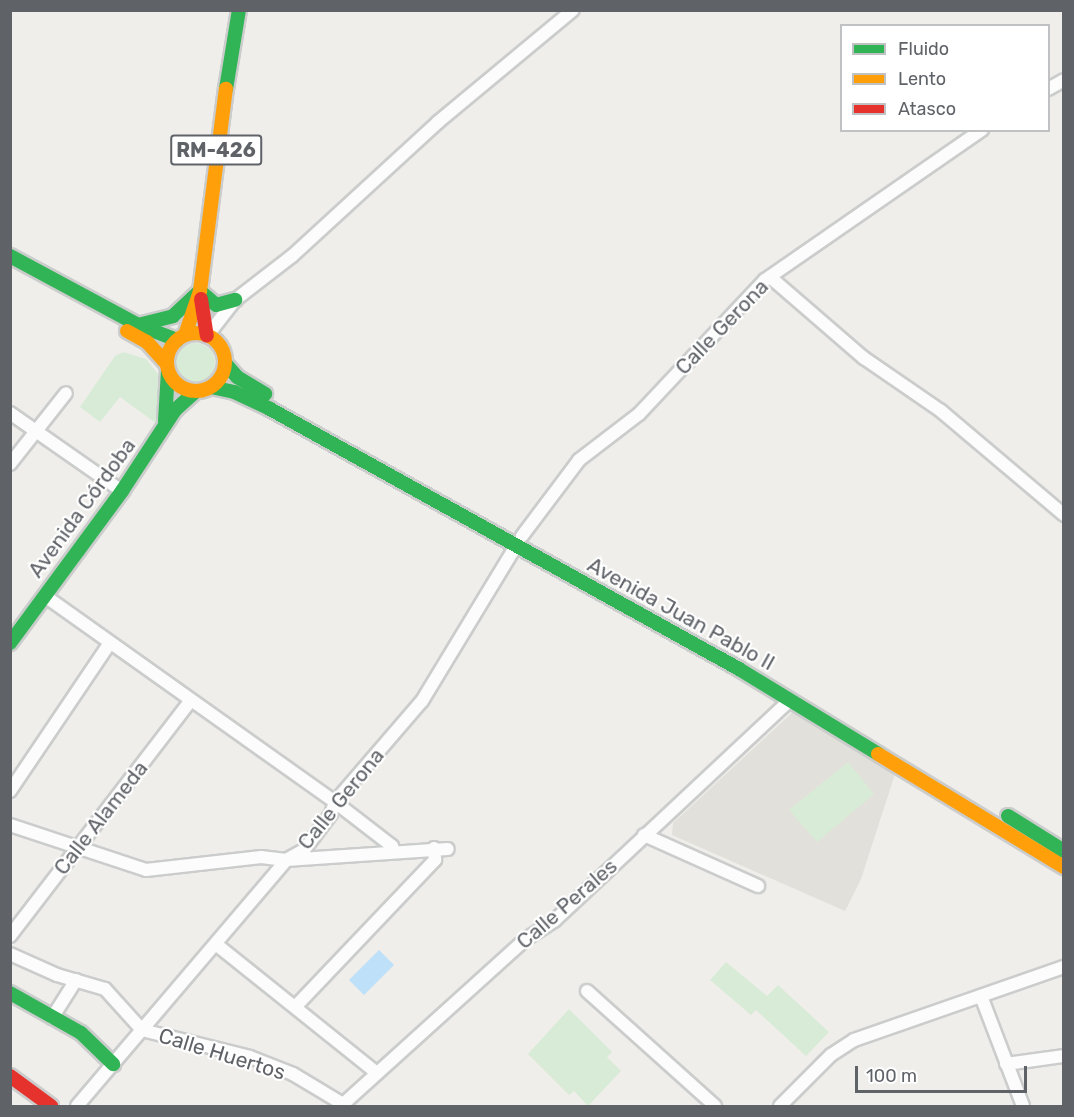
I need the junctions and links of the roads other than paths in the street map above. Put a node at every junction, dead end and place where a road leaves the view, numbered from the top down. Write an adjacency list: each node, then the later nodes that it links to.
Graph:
1 (239, 10): 9 (main road, RM-426)
2 (573, 10): 10 (street)
3 (1064, 80): 4 (street)
4 (1050, 88)
5 (979, 132): 8 (street, Calle Gerona)
6 (10, 256): 11 (main road)
7 (10, 267): 15 (main road)
8 (770, 277): 25 (street); 26 (street, Calle Gerona)
9 (200, 291): 10 (main road); 11 (main road); 12 (main road, RM-426); 13 (main road, RM-426)
10 (236, 300): 13 (street)
11 (138, 324): 12 (main road)
12 (181, 338): 13 (main road); 15 (main road)
13 (210, 338): 14 (main road)
14 (225, 363): 16 (main road); 19 (main road)
15 (167, 367): 17 (main road); 21 (main road)
16 (211, 387): 17 (main road); 19 (main road)
17 (196, 392): 21 (main road, Avenida Córdoba)
18 (66, 393): 22 (street)
19 (273, 404): 26 (main road, Avenida Juan Pablo II)
20 (10, 413): 22 (street)
21 (164, 426): 24 (main road, Avenida Córdoba)
22 (36, 431): 23 (street); 24 (street)
23 (10, 465)
24 (122, 491): 27 (main road, Avenida Córdoba)
25 (1064, 515)
26 (519, 541): 32 (main road, Avenida Juan Pablo II); 34 (street, Calle Gerona); 40 (main road, Avenida Juan Pablo II)
27 (45, 596): 28 (main road, Avenida Córdoba); 30 (street)
28 (16, 625): 29 (main road, Avenida Córdoba)
29 (10, 643)
30 (110, 643): 31 (street); 33 (street)
31 (191, 700): 34 (street); 37 (street, Calle Alameda)
32 (790, 700): 36 (street, Calle Perales); 43 (main road, Avenida Juan Pablo II)
33 (10, 791)
34 (335, 802): 41 (street); 42 (street, Calle Gerona)
35 (10, 825): 37 (street)
36 (644, 835): 44 (street); 59 (street, Calle Perales)
37 (78, 847): 42 (street); 45 (street, Calle Alameda)
38 (434, 848): 39 (street); 41 (street); 53 (street)
39 (448, 849)
40 (1064, 851)
41 (394, 852): 42 (street)
42 (286, 860): 46 (street, Calle Gerona)
43 (1064, 867)
44 (758, 886)
45 (10, 936)
46 (217, 945): 53 (street); 55 (street, Calle Gerona)
47 (10, 954): 49 (street, Calle Huertos)
48 (1064, 967): 52 (street)
49 (76, 980): 54 (street); 55 (street, Calle Huertos)
50 (587, 991): 66 (street)
51 (10, 993): 54 (main road)
52 (981, 996): 58 (street); 67 (street)
53 (296, 1006): 59 (street)
54 (52, 1018): 57 (main road)
55 (142, 1030): 57 (street, Calle Gerona); 62 (street, Calle Huertos)
56 (1064, 1056): 58 (street)
57 (112, 1064): 61 (street, Calle Gerona)
58 (1006, 1064): 68 (street)
59 (377, 1073): 62 (street, Calle Perales)
60 (10, 1076): 63 (main road)
61 (94, 1086): 64 (street, Calle Gerona); 65 (street)
62 (342, 1105)
63 (51, 1107)
64 (77, 1107)
65 (92, 1107)
66 (715, 1107)
67 (780, 1107)
68 (1023, 1107)

